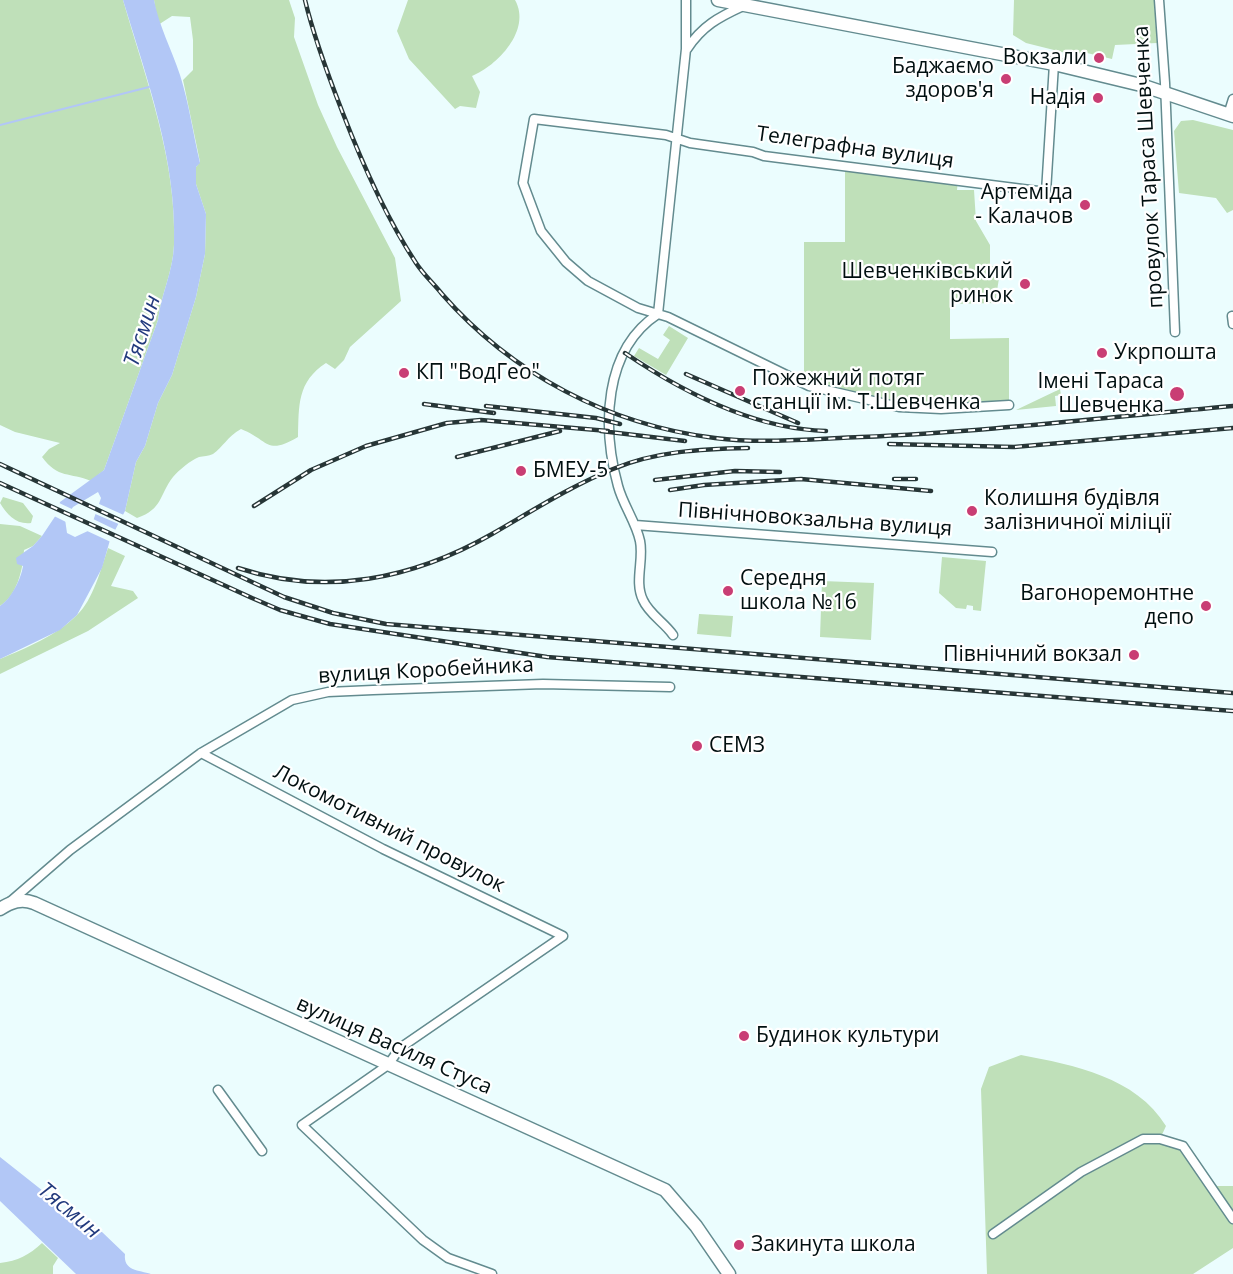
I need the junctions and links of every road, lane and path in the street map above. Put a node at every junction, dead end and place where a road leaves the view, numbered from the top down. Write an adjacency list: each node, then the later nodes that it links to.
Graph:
1 (686, 0): 5 (street)
2 (718, 0): 4 (street)
3 (1159, 0): 7 (street, провулок Тараса Шевченка)
4 (743, 6): 5 (street); 6 (street)
5 (686, 49): 10 (street)
6 (1054, 64): 7 (street); 10 (street, Телеграфна вулиця)
7 (1165, 92): 9 (street); 14 (street, провулок Тараса Шевченка)
8 (1233, 99): 9 (street)
9 (1231, 116)
10 (678, 139): 11 (street); 11 (street, Телеграфна вулиця)
11 (658, 314): 15 (street); 16 (street)
12 (1232, 316): 13 (street)
13 (1233, 324)
14 (1175, 332)
15 (1009, 405)
16 (635, 525): 17 (street, Північновокзальна вулиця); 18 (street)
17 (992, 552)
18 (673, 635)
19 (670, 687): 20 (street, вулиця Коробейника)
20 (201, 753): 21 (street, вулиця Коробейника); 22 (street, Локомотивний провулок)
21 (5, 906): 22 (street, вулиця Василя Стуса)
22 (388, 1065): 27 (street); 28 (street, вулиця Василя Стуса)
23 (218, 1090): 24 (street)
24 (262, 1151)
25 (1233, 1219): 26 (street)
26 (993, 1234)
27 (492, 1274)
28 (729, 1274)

